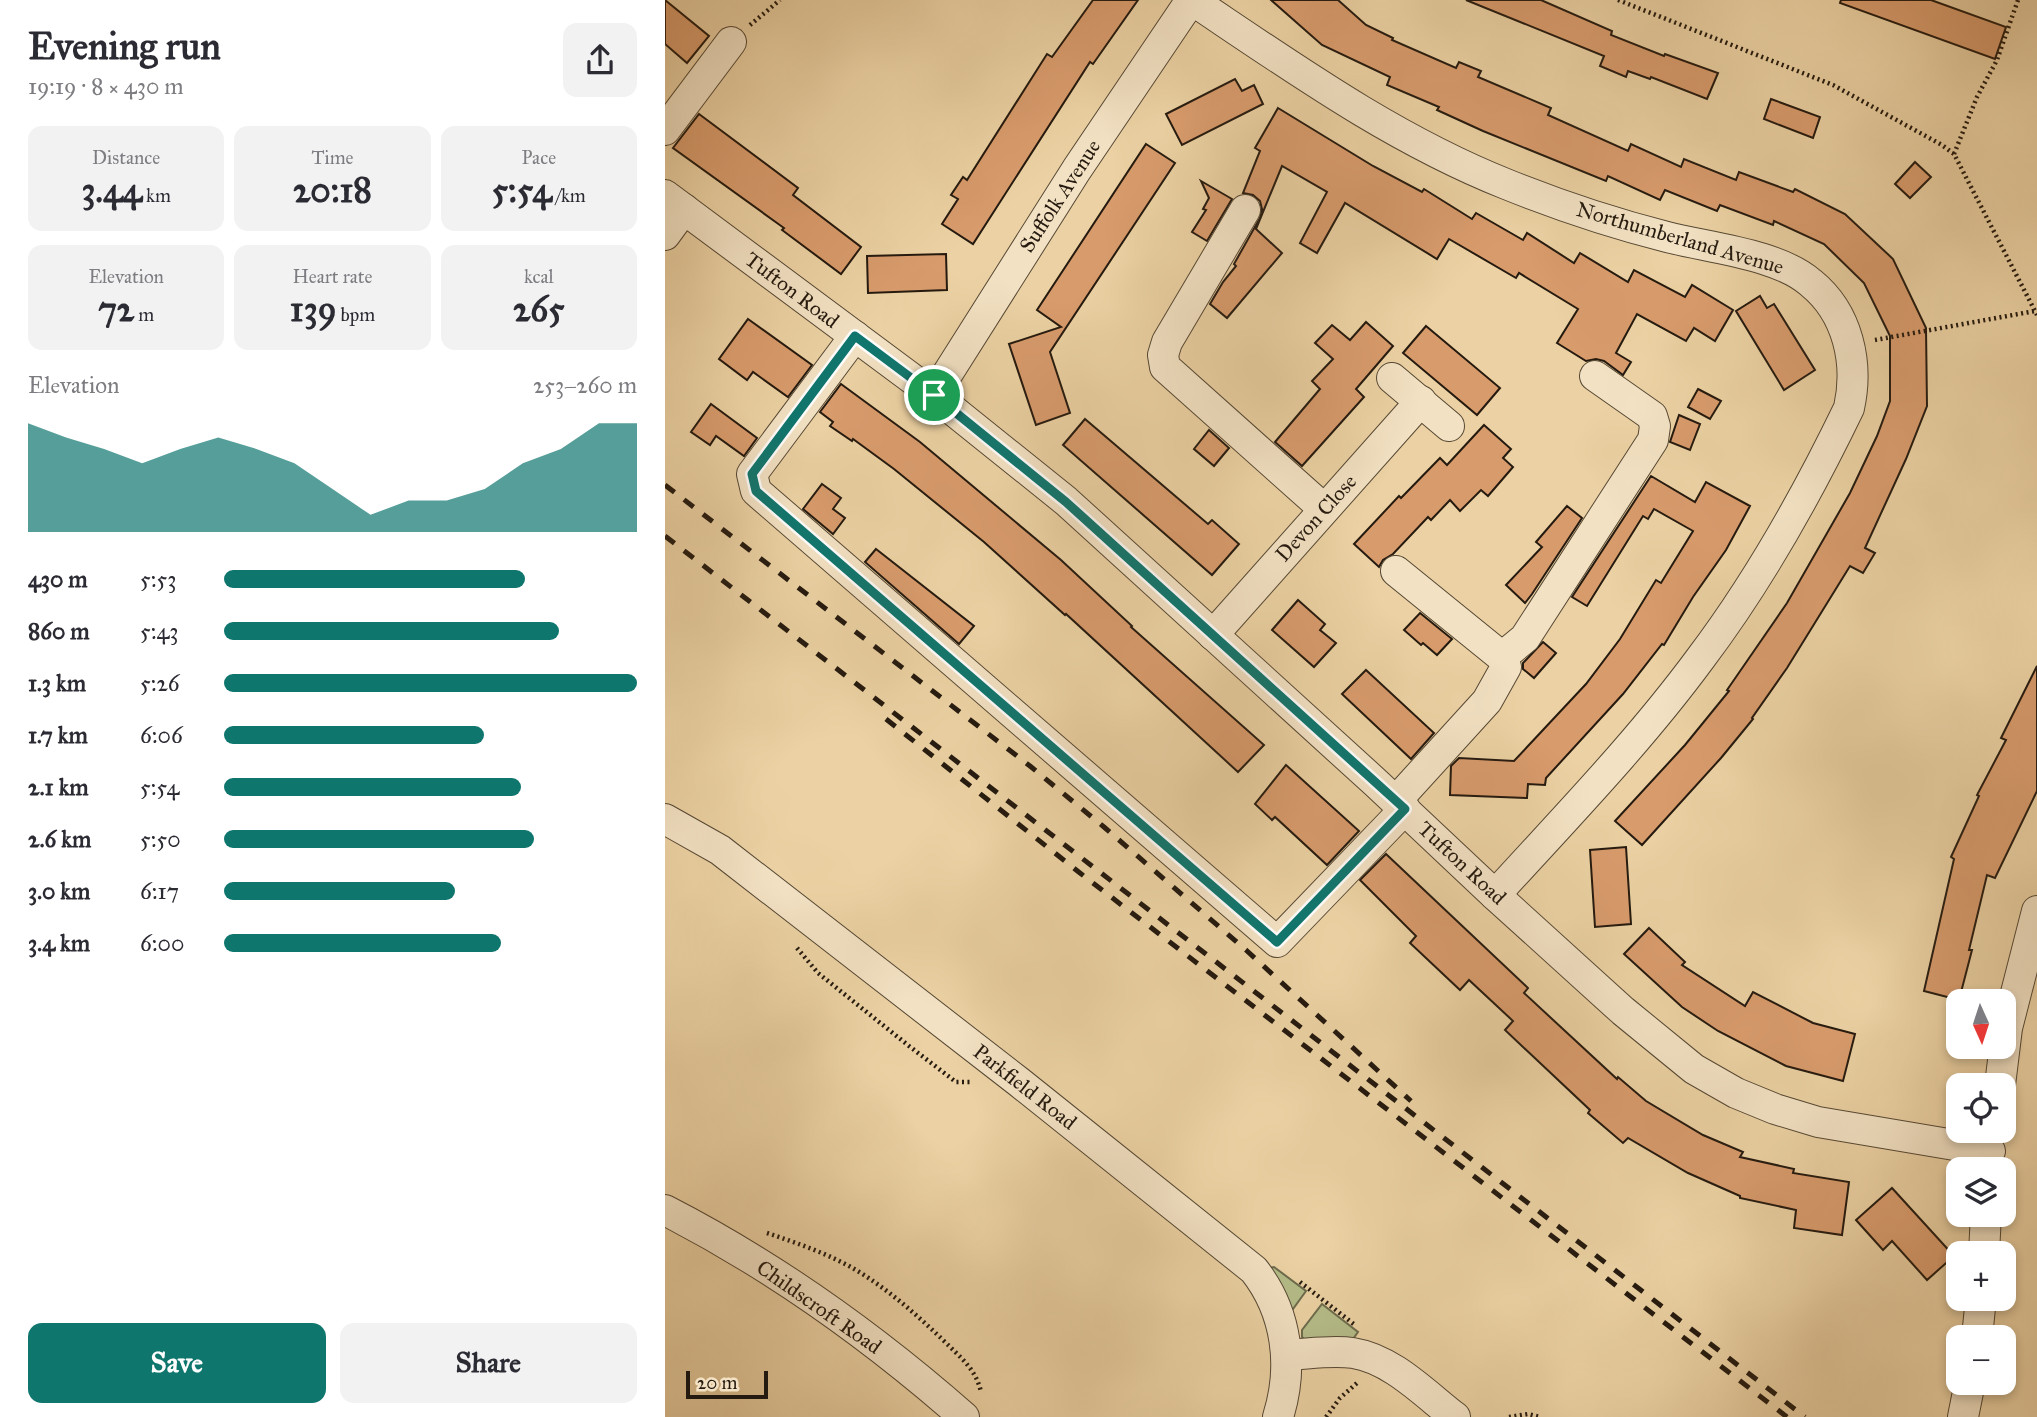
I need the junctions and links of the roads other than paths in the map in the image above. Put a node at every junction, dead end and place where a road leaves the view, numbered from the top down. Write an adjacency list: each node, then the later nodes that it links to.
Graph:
1 (1191, 0): 10 (street, Suffolk Avenue); 19 (street, Northumberland Avenue)
2 (731, 42): 3 (street)
3 (665, 130)
4 (675, 202): 6 (street); 7 (street, Tufton Road)
5 (1245, 210): 13 (street)
6 (665, 235)
7 (855, 336): 10 (street, Tufton Road); 17 (street)
8 (1595, 376): 16 (street)
9 (1392, 377): 11 (street)
10 (934, 395): 15 (street, Tufton Road)
11 (1421, 401): 12 (street); 13 (street, Devon Close)
12 (1449, 426)
13 (1324, 509): 15 (street, Devon Close)
14 (1396, 571): 16 (street)
15 (1213, 635): 17 (street, Tufton Road)
16 (1502, 657): 17 (street)
17 (1400, 805): 19 (street, Tufton Road)
18 (665, 819): 25 (street, Parkfield Road)
19 (1495, 895): 23 (street, Tufton Road)
20 (2037, 911): 21 (street)
21 (2029, 970): 22 (street)
22 (2001, 1073)
23 (1991, 1150)
24 (665, 1210): 27 (street, Childscroft Road)
25 (1287, 1355): 28 (street, Parkfield Road); 29 (street)
26 (1967, 1395): 30 (street)
27 (973, 1411)
28 (1278, 1417)
29 (1455, 1417)
30 (1963, 1417)

